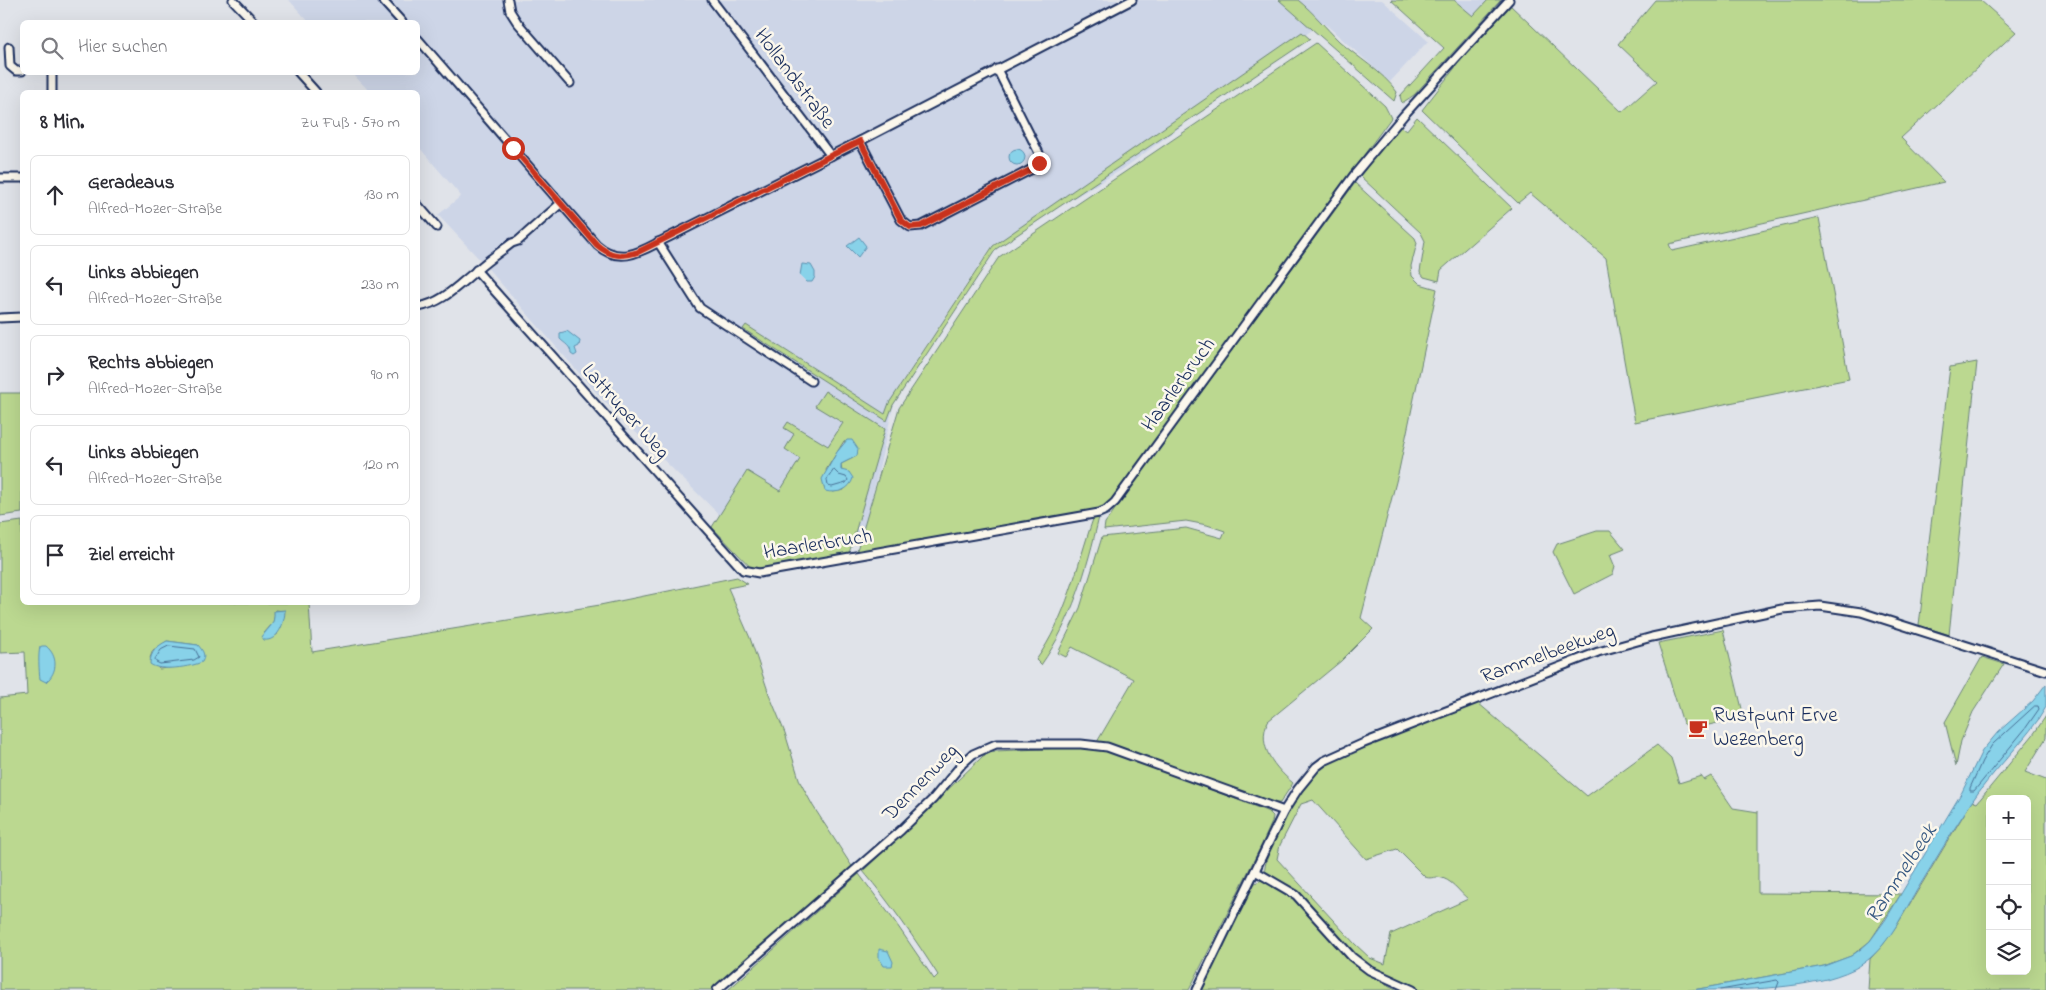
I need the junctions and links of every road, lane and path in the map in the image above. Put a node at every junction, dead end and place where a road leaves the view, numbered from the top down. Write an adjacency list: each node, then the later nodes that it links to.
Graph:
1 (233, 0): 7 (street)
2 (382, 0): 8 (street)
3 (508, 0): 15 (street)
4 (712, 0): 19 (street, Hollandstraße)
5 (1132, 0): 11 (street)
6 (1509, 0): 31 (street, Haarlerbruch)
7 (252, 20)
8 (400, 20)
9 (420, 41): 22 (street)
10 (9, 47): 12 (street)
11 (998, 69): 18 (street); 18 (street)
12 (20, 71)
13 (52, 75): 16 (street)
14 (301, 75): 17 (street)
15 (570, 83)
16 (52, 90)
17 (314, 90)
18 (860, 141): 19 (street)
19 (831, 156): 25 (street)
20 (0, 178): 21 (street)
21 (20, 178)
22 (560, 204): 25 (street); 26 (street)
23 (420, 207): 24 (street)
24 (437, 227)
25 (658, 242): 30 (street)
26 (476, 270): 27 (street); 31 (street, Lattruper Weg)
27 (420, 306)
28 (20, 317): 29 (street)
29 (0, 318)
30 (811, 381)
31 (750, 572)
32 (2046, 671): 33 (street, Rammelbeekweg)
33 (1284, 810): 34 (street, Rammelbeekweg); 35 (street, Dennenweg)
34 (1255, 871): 36 (street, Rammelbeekweg); 37 (street)
35 (717, 990)
36 (1197, 990)
37 (1413, 990)

